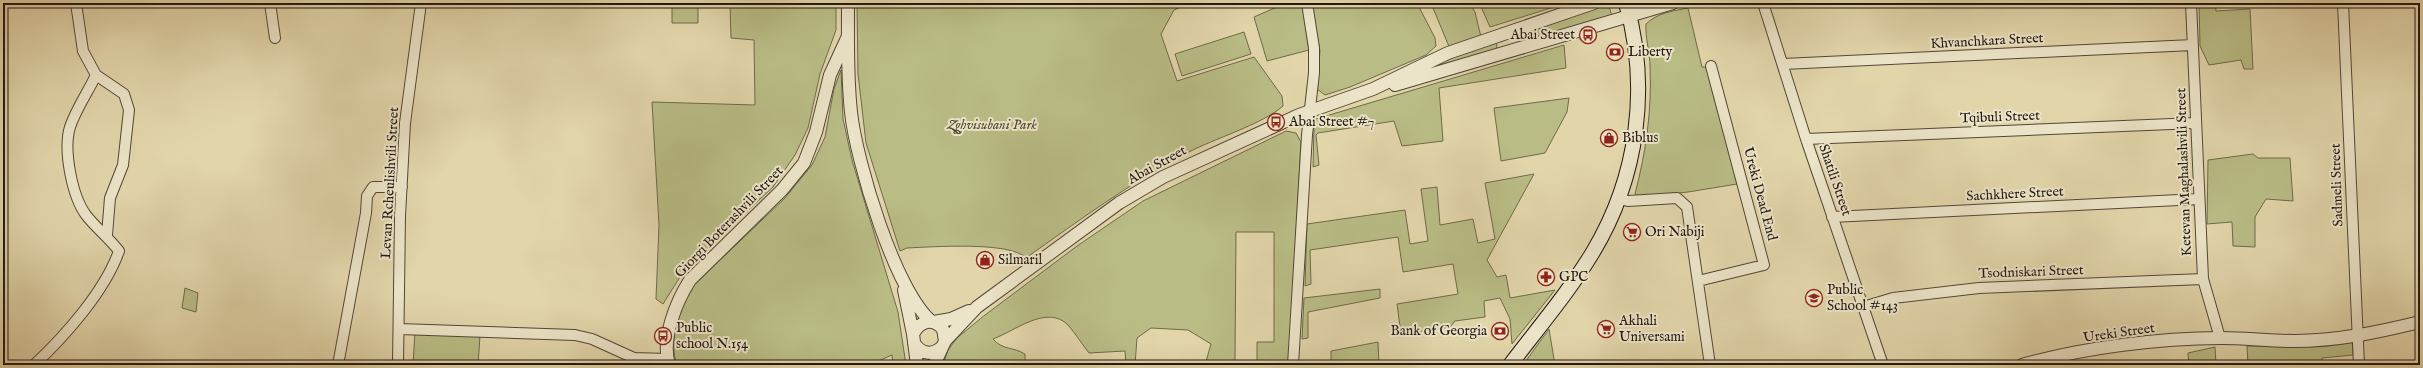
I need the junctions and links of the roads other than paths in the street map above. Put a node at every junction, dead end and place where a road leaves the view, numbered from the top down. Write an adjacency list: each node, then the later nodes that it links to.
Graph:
1 (76, 3): 21 (street)
2 (270, 3): 14 (street)
3 (421, 3): 26 (street, Levan Rcheulishvili Street)
4 (848, 3): 13 (street)
5 (1307, 3): 23 (street)
6 (1594, 3): 12 (street, Abai Street)
7 (1674, 3): 11 (street, Abai Street)
8 (1763, 3): 19 (street, Shatili Street)
9 (2191, 3): 16 (street, Ketevan Maghalashvili Street)
10 (2343, 3): 39 (street, Sadmeli Street)
11 (1628, 10): 17 (street, Abai Street); 27 (main road)
12 (1519, 28): 15 (street, Abai Street); 17 (street)
13 (848, 36): 31 (street); 43 (street, Giorgi Boterashvili Street)
14 (275, 38)
15 (1490, 38): 18 (street); 22 (street, Abai Street)
16 (2193, 45): 19 (street, Khvanchkara Street); 24 (street, Ketevan Maghalashvili Street)
17 (1526, 48): 18 (street, Abai Street)
18 (1495, 57): 22 (street, Abai Street)
19 (1783, 64): 25 (street, Shatili Street)
20 (1711, 66): 33 (street, Ureki Dead End)
21 (96, 75): 30 (street); 30 (street)
22 (1373, 89): 23 (street, Abai Street)
23 (1312, 111): 34 (street, Abai Street); 49 (street)
24 (2196, 123): 25 (street, Tqibuli Street); 28 (street, Ketevan Maghalashvili Street)
25 (1806, 139): 29 (street, Shatili Street)
26 (402, 186): 38 (street, Levan Rcheulishvili Street); 45 (street)
27 (1620, 199): 33 (street); 50 (main road)
28 (2199, 199): 29 (street, Sachkhere Street); 32 (street, Ketevan Maghalashvili Street)
29 (1832, 217): 35 (street, Shatili Street)
30 (107, 235): 44 (street)
31 (901, 279): 36 (street); 41 (street)
32 (2203, 279): 35 (street, Tsodniskari Street); 40 (street, Ketevan Maghalashvili Street)
33 (1698, 281): 51 (street)
34 (977, 307): 36 (street, Abai Street); 42 (street, Abai Street)
35 (1863, 307): 52 (street, Shatili Street)
36 (933, 322): 41 (street); 42 (street)
37 (2420, 322): 39 (street, Ureki Street)
38 (399, 329): 43 (street); 46 (street, Levan Rcheulishvili Street)
39 (2357, 336): 40 (street, Ureki Street); 54 (street, Sadmeli Street)
40 (2220, 338): 53 (street, Ureki Street)
41 (914, 339): 42 (street); 47 (street)
42 (943, 344): 48 (street, Abai Street)
43 (668, 362)
44 (34, 365)
45 (338, 365)
46 (398, 365)
47 (917, 365)
48 (934, 365)
49 (1293, 365)
50 (1510, 365)
51 (1710, 365)
52 (1883, 365)
53 (2022, 365)
54 (2358, 365)

